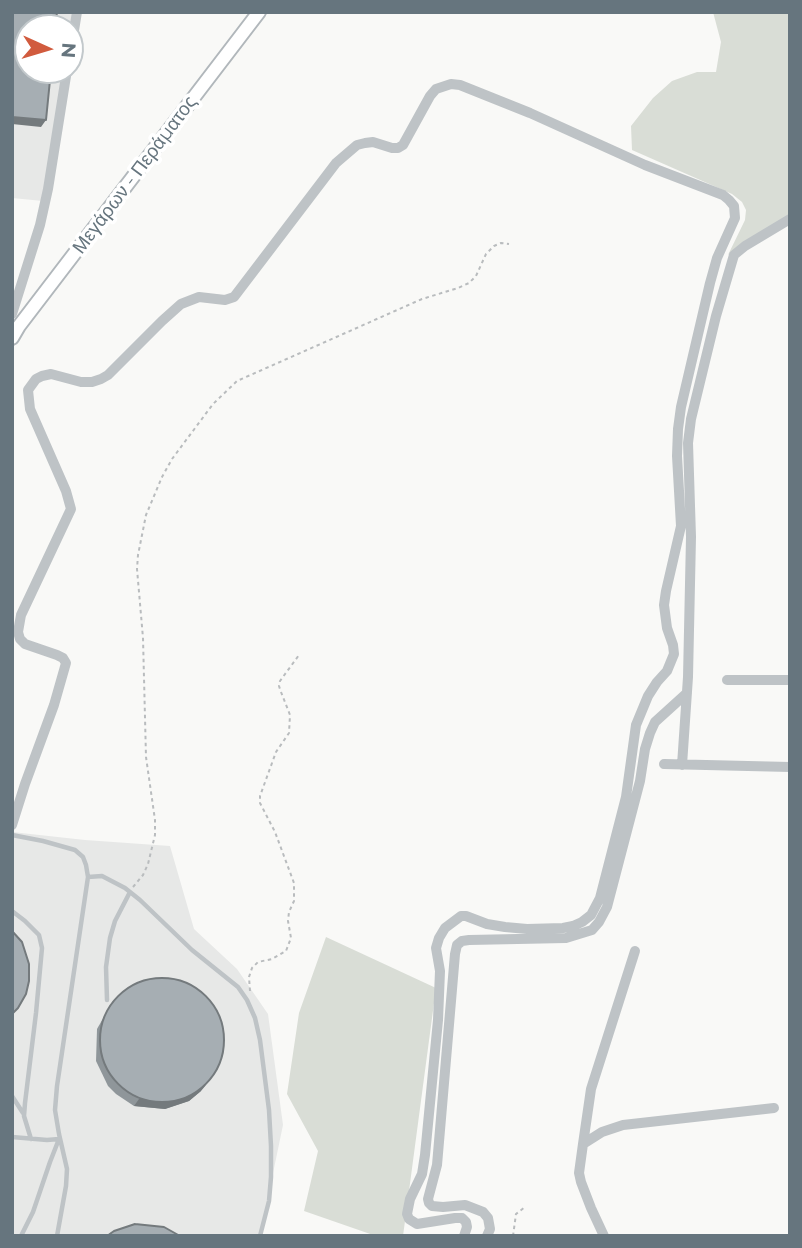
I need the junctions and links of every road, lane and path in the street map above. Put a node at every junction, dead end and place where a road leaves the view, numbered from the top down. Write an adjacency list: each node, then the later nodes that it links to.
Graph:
1 (259, 12): 6 (main road, Μεγάρων - Περάματος)
2 (65, 84): 5 (street)
3 (790, 219): 10 (street)
4 (509, 244): 17 (path)
5 (12, 314)
6 (12, 338)
7 (299, 655): 21 (path)
8 (727, 680): 9 (street)
9 (790, 680)
10 (687, 693): 12 (street); 34 (street)
11 (664, 764): 12 (street)
12 (682, 765): 13 (street)
13 (790, 767)
14 (12, 825): 33 (street)
15 (12, 835): 16 (lane)
16 (88, 877): 17 (lane); 26 (lane)
17 (130, 892): 20 (lane); 21 (lane)
18 (12, 911): 24 (lane)
19 (635, 951): 28 (street)
20 (107, 1000)
21 (247, 1000): 32 (lane)
22 (12, 1096): 24 (lane)
23 (774, 1108): 28 (street)
24 (24, 1116): 27 (lane)
25 (12, 1137): 27 (lane)
26 (60, 1138): 27 (lane); 30 (lane); 31 (lane)
27 (31, 1139)
28 (583, 1144): 36 (street)
29 (525, 1207): 35 (path)
30 (21, 1236)
31 (57, 1236)
32 (260, 1236)
33 (464, 1236)
34 (487, 1236)
35 (513, 1236)
36 (604, 1236)

